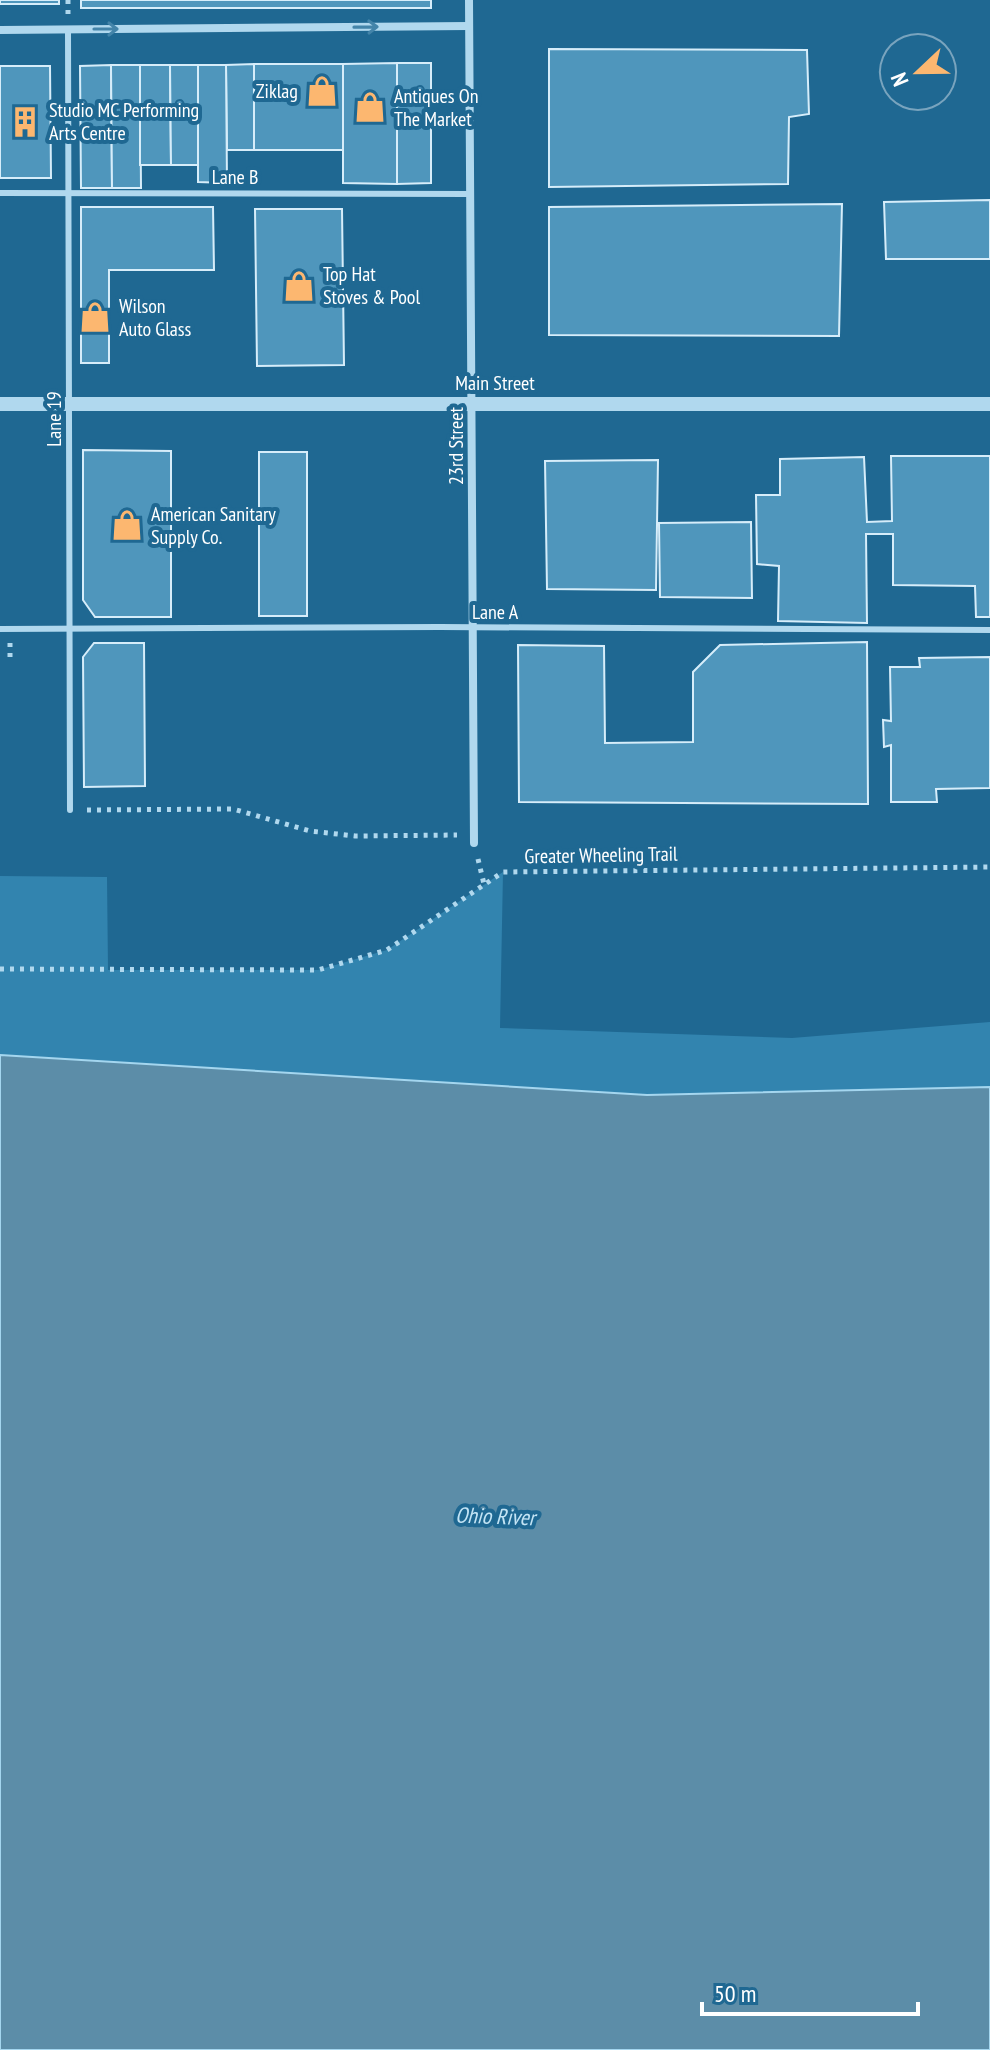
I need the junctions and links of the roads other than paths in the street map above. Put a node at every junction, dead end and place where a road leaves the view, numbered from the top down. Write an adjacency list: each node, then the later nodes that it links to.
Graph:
1 (469, 0): 2 (street, 23rd Street)
2 (469, 26): 3 (street, one-way to 2); 7 (street, 23rd Street)
3 (68, 29): 4 (street); 6 (lane, Lane 19)
4 (0, 30)
5 (0, 193): 6 (lane, Lane B)
6 (69, 193): 7 (lane, Lane B); 8 (lane, Lane 19)
7 (470, 194): 9 (street, 23rd Street)
8 (70, 403): 9 (street, Main Street); 10 (street, Main Street); 14 (lane, Lane 19)
9 (472, 403): 11 (street, Main Street); 12 (street, 23rd Street)
10 (0, 404)
11 (990, 404)
12 (473, 628): 14 (lane, Lane A); 15 (lane, Lane A); 17 (street, 23rd Street)
13 (0, 629): 14 (lane, Lane A)
14 (67, 629): 16 (lane, Lane 19)
15 (990, 630)
16 (70, 810)
17 (474, 839)

